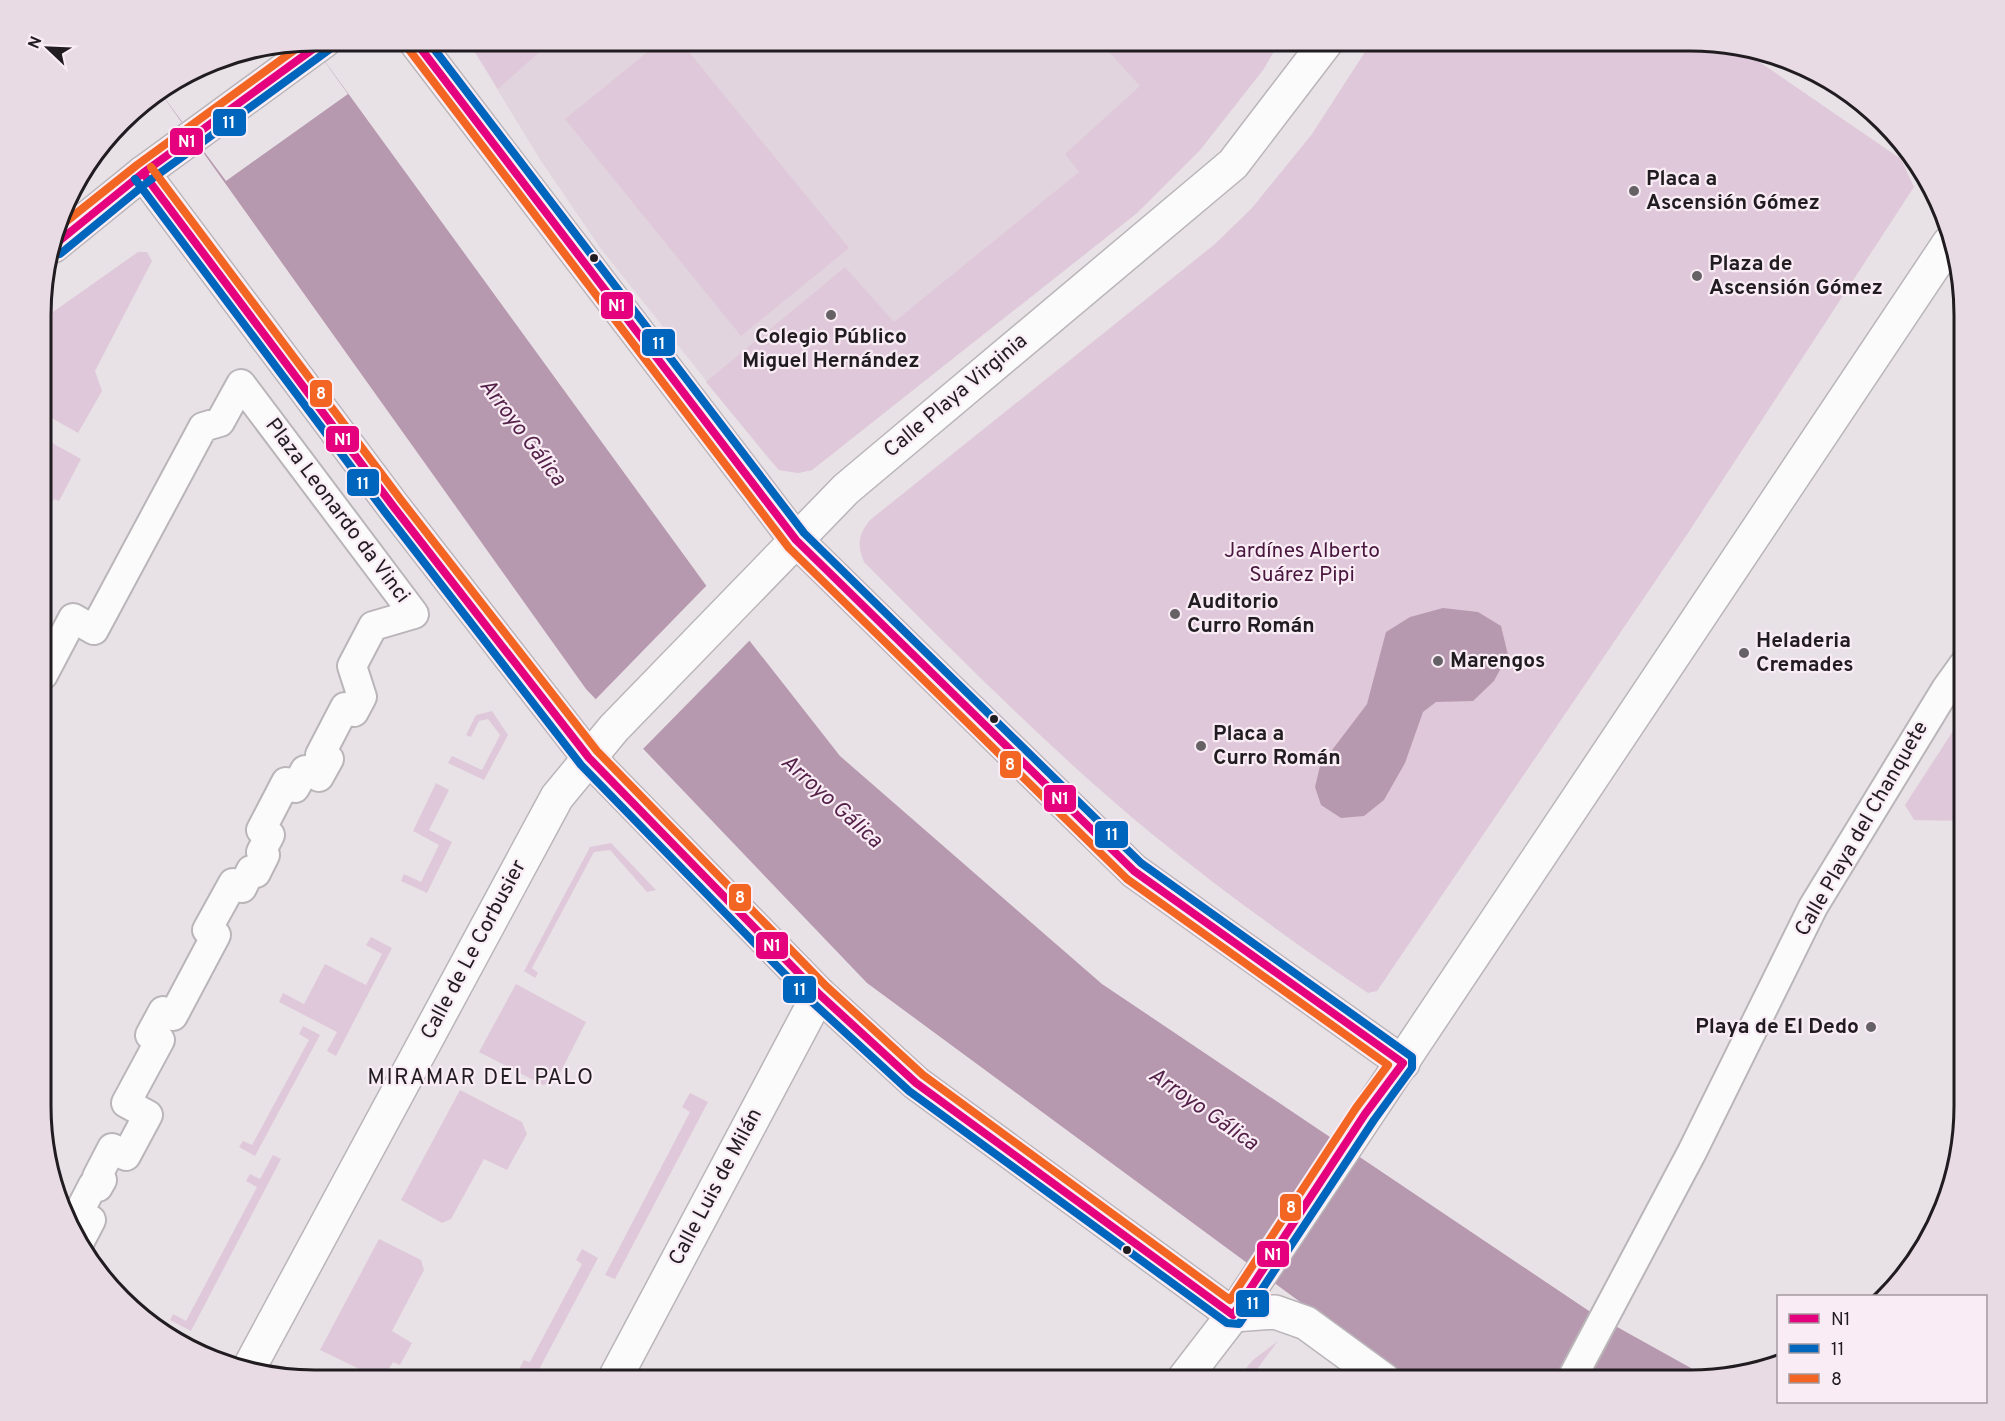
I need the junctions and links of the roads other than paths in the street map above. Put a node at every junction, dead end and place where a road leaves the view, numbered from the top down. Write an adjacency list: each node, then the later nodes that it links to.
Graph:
1 (309, 51): 4 (street)
2 (423, 51): 7 (street)
3 (1319, 51): 7 (street, Calle Playa Virginia)
4 (143, 173): 5 (street); 10 (street)
5 (63, 238)
6 (1946, 250): 12 (street)
7 (796, 540): 10 (street, Calle Playa Virginia); 12 (street)
8 (51, 660): 13 (street, Plaza Leonardo da Vinci)
9 (1954, 679): 19 (street, Calle Playa del Chanquete)
10 (597, 749): 11 (street); 15 (street, Calle de Le Corbusier)
11 (819, 994): 14 (street); 16 (street, Calle Luis de Milán)
12 (1403, 1063): 14 (street)
13 (84, 1234)
14 (1233, 1315): 17 (street); 18 (street)
15 (252, 1362)
16 (619, 1370)
17 (1191, 1370)
18 (1370, 1370)
19 (1576, 1370)

